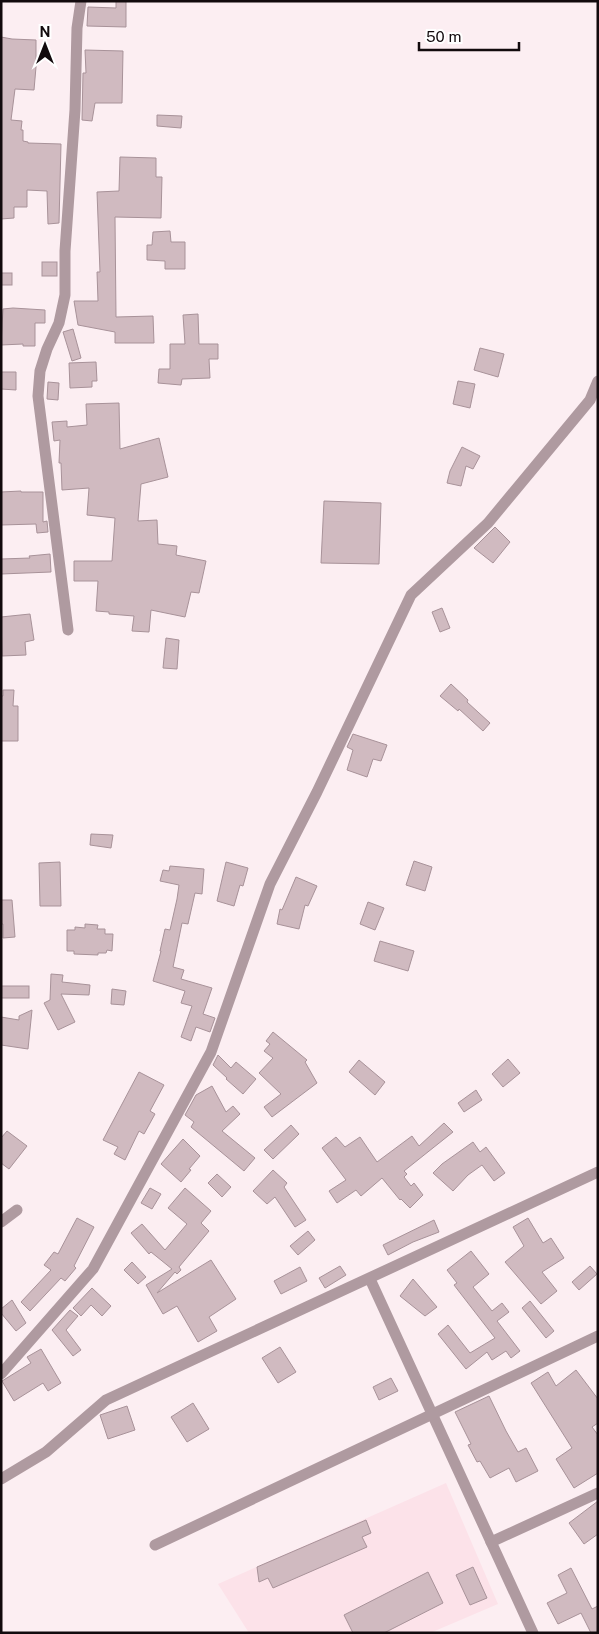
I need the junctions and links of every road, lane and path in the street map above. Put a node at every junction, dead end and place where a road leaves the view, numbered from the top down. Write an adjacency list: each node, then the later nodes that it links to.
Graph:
1 (81, 1): 3 (street)
2 (598, 381): 9 (street)
3 (68, 630)
4 (598, 1172): 7 (street)
5 (17, 1210): 6 (street)
6 (1, 1222)
7 (370, 1279): 10 (street); 11 (street)
8 (598, 1336): 10 (street)
9 (1, 1374)
10 (433, 1413): 13 (street); 14 (street)
11 (1, 1479)
12 (598, 1493): 13 (street)
13 (491, 1542): 15 (street)
14 (155, 1544)
15 (533, 1633)

